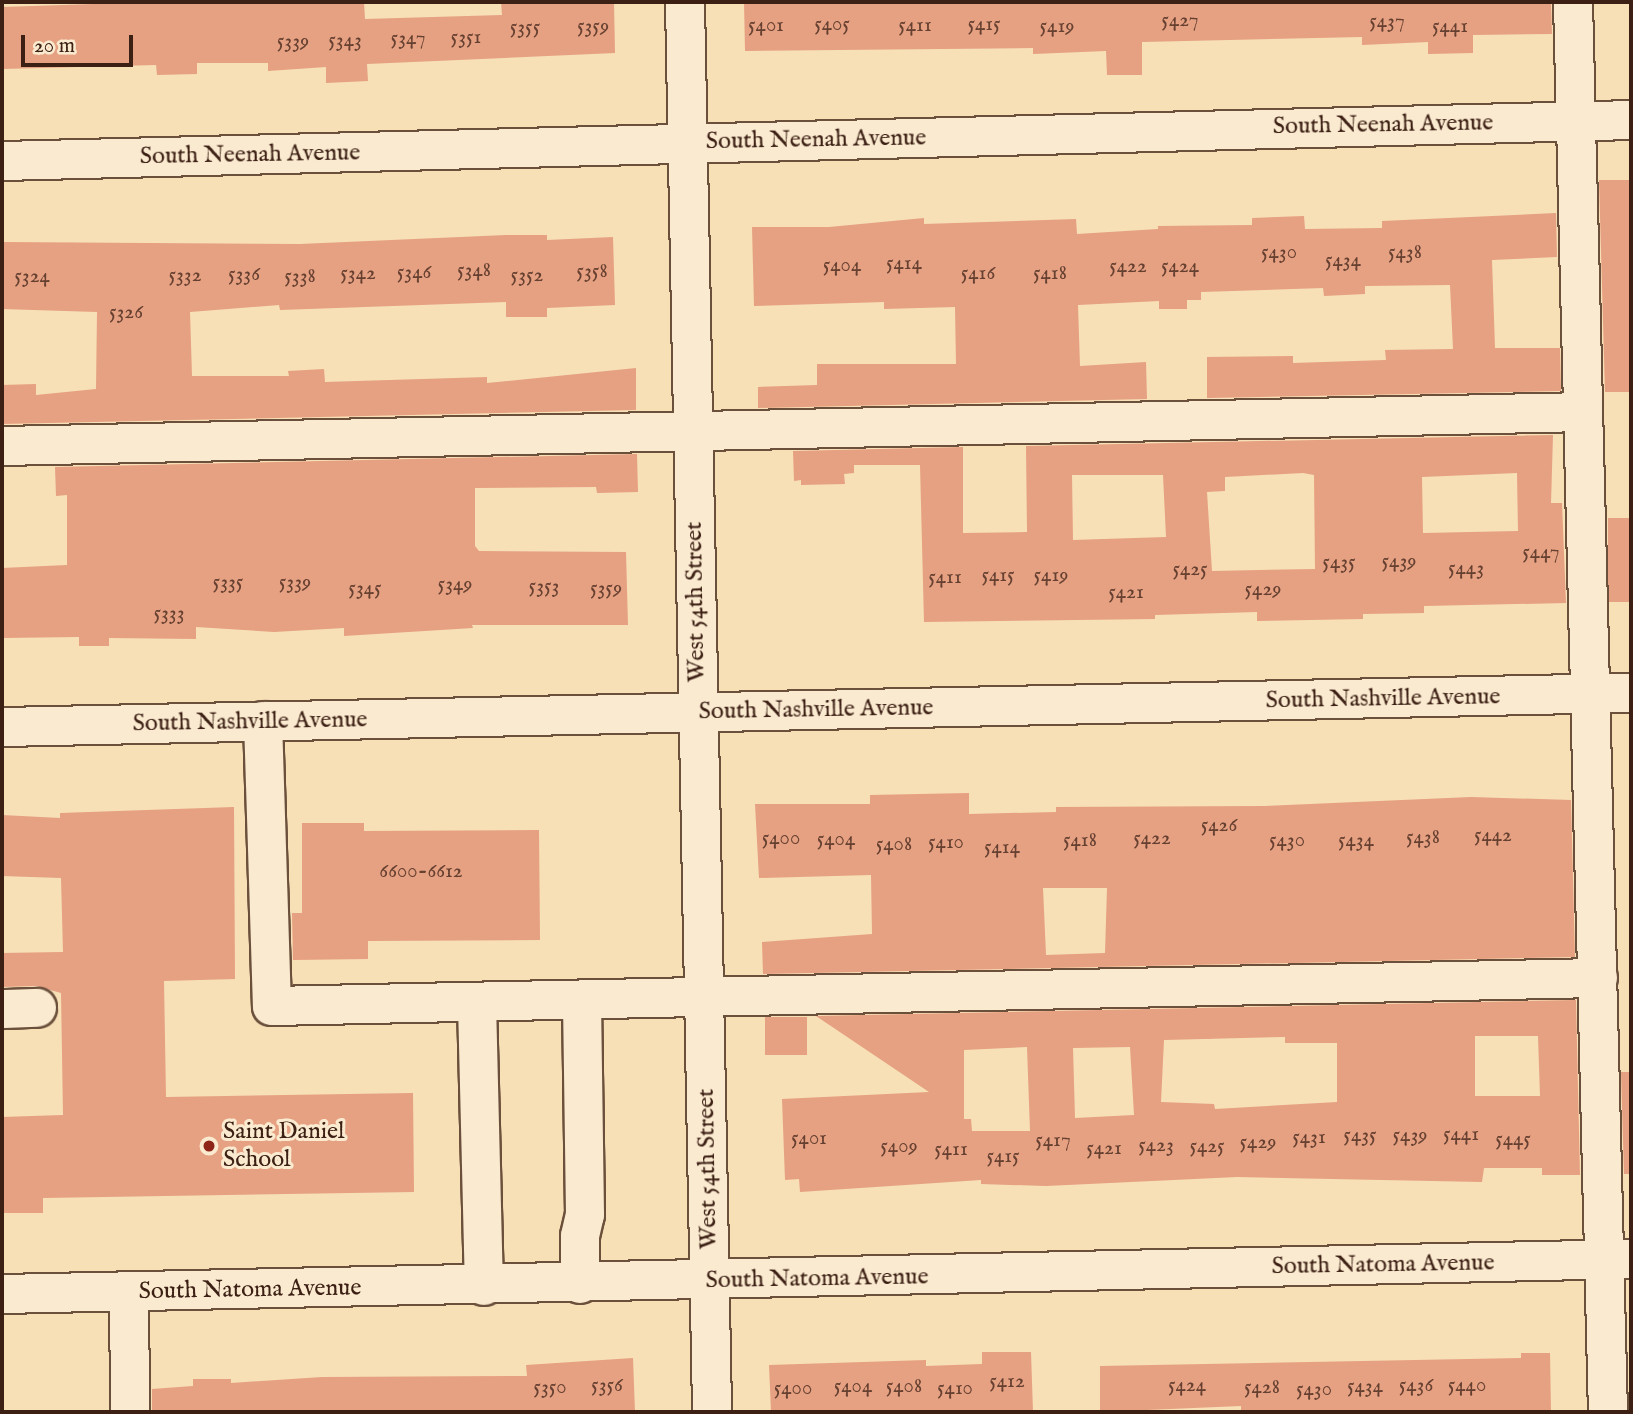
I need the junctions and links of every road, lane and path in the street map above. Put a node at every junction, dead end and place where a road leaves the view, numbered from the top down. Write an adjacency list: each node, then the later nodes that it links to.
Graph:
1 (685, 2): 5 (street, West 54th Street)
2 (1573, 2): 4 (street)
3 (1631, 120): 4 (street, South Neenah Avenue)
4 (1576, 121): 5 (street, South Neenah Avenue); 7 (street)
5 (687, 143): 6 (street, South Neenah Avenue); 8 (street, West 54th Street)
6 (2, 161)
7 (1583, 412): 8 (street); 10 (street)
8 (693, 431): 9 (street); 12 (street, West 54th Street)
9 (2, 446)
10 (1591, 694): 11 (street, South Nashville Avenue); 12 (street, South Nashville Avenue); 15 (street)
11 (1631, 694)
12 (698, 712): 13 (street, South Nashville Avenue); 16 (street, West 54th Street)
13 (263, 721): 14 (street, South Nashville Avenue); 18 (street)
14 (2, 727)
15 (1598, 978): 16 (street); 19 (street)
16 (705, 997): 17 (street); 21 (street, West 54th Street)
17 (582, 1000): 18 (street); 22 (street)
18 (477, 1003): 23 (street)
19 (1616, 1045): 20 (street)
20 (1618, 1259): 21 (street, South Natoma Avenue); 28 (street)
21 (709, 1281): 22 (street, South Natoma Avenue); 27 (street, West 54th Street)
22 (580, 1284): 23 (street, South Natoma Avenue)
23 (484, 1286): 24 (street, South Natoma Avenue)
24 (129, 1292): 25 (street, South Natoma Avenue); 26 (street)
25 (2, 1294)
26 (130, 1412)
27 (712, 1412)
28 (1608, 1412)

